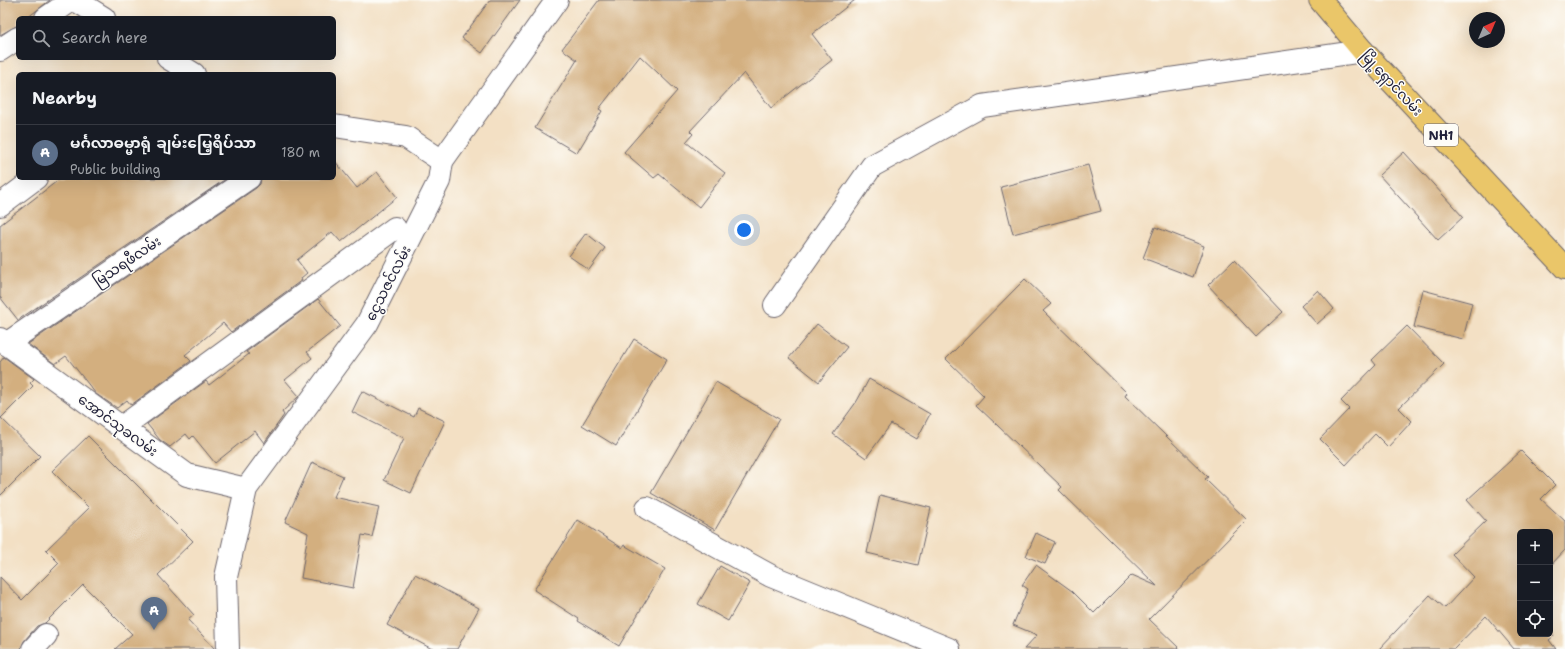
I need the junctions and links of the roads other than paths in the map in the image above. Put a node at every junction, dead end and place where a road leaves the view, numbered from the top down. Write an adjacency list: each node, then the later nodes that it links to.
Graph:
1 (72, 0): 5 (street)
2 (75, 0): 6 (street)
3 (557, 0): 11 (street)
4 (1320, 0): 9 (highway, မြို့ရှောင်လမ်း / NH1)
5 (49, 16)
6 (101, 16)
7 (16, 39): 8 (street)
8 (0, 50)
9 (1362, 52): 16 (highway, မြို့ရှောင်လမ်း / NH1); 17 (street)
10 (336, 126): 11 (street)
11 (442, 161): 20 (street, ငွေသဇင်လမ်း)
12 (33, 180): 14 (street)
13 (246, 180): 18 (street, မြသရဖီလမ်း)
14 (0, 205)
15 (395, 228): 19 (street)
16 (1565, 268)
17 (775, 305)
18 (3, 341): 19 (street, အောင်သုခလမ်း)
19 (122, 427): 20 (street, အောင်သုခလမ်း)
20 (246, 489): 22 (street)
21 (646, 508): 23 (street)
22 (228, 649)
23 (949, 649)

